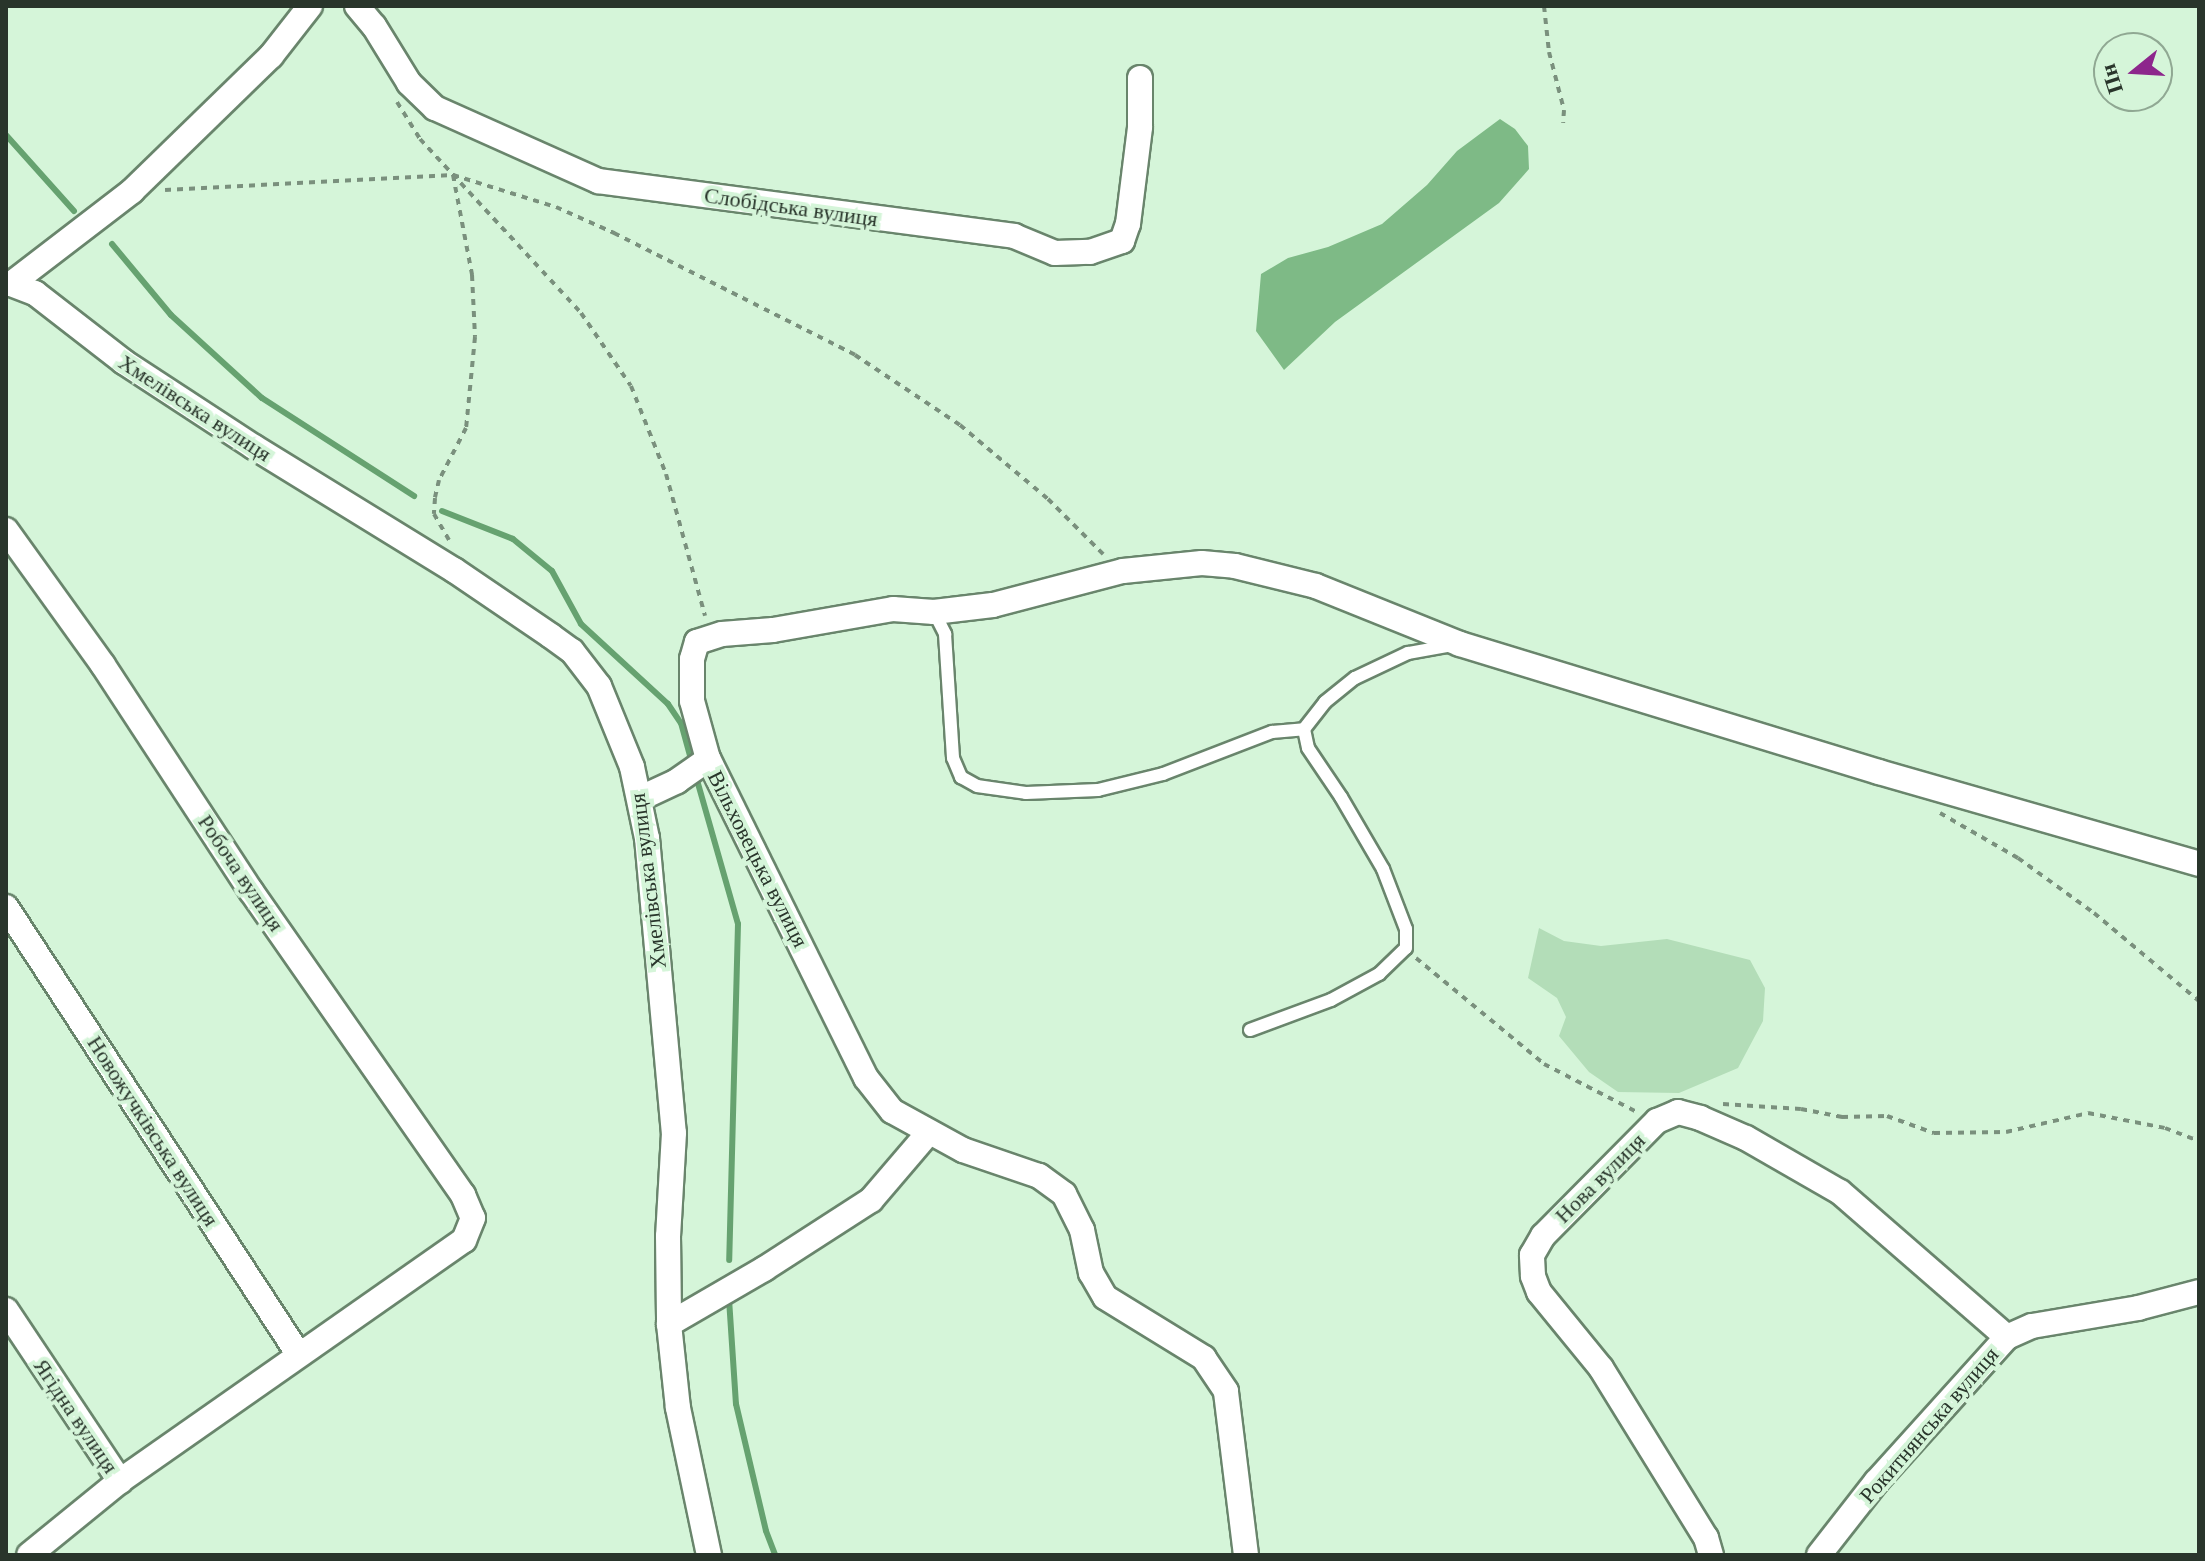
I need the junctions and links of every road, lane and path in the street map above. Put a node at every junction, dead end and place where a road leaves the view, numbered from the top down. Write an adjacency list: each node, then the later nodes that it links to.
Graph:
1 (310, 6): 8 (street)
2 (357, 6): 4 (street, Слобідська вулиця)
3 (1544, 6): 6 (path)
4 (1140, 78)
5 (396, 98): 7 (path)
6 (1563, 123)
7 (453, 175): 8 (path); 11 (path); 12 (path); 14 (path)
8 (132, 191): 9 (street)
9 (8, 284): 11 (street, Хмелівська вулиця)
10 (6, 530): 32 (street, Робоча вулиця)
11 (454, 570): 18 (street, Хмелівська вулиця)
12 (1123, 571): 13 (street); 15 (street)
13 (934, 612): 14 (street); 16 (lane)
14 (712, 637): 17 (street, Вільховецька вулиця)
15 (1460, 644): 16 (lane); 20 (street)
16 (1304, 729): 22 (lane)
17 (705, 763): 18 (street); 26 (street, Вільховецька вулиця)
18 (641, 798): 30 (street, Хмелівська вулиця)
19 (1933, 808): 23 (path)
20 (2199, 864)
21 (6, 907): 32 (street, Новожучківська вулиця)
22 (1406, 948): 24 (lane); 25 (path)
23 (2199, 1001)
24 (1250, 1030)
25 (1668, 1116): 27 (path); 31 (street); 37 (street, Нова вулиця)
26 (929, 1132): 30 (street); 36 (street, Вільховецька вулиця)
27 (2199, 1141)
28 (2199, 1292): 31 (street, Рокитнянська вулиця)
29 (6, 1310): 33 (street, Ягідна вулиця)
30 (669, 1324): 35 (street, Хмелівська вулиця)
31 (2007, 1337): 38 (street, Рокитнянська вулиця)
32 (299, 1355): 33 (street)
33 (120, 1481): 34 (street)
34 (29, 1555)
35 (709, 1555)
36 (1246, 1555)
37 (1711, 1555)
38 (1819, 1555)

